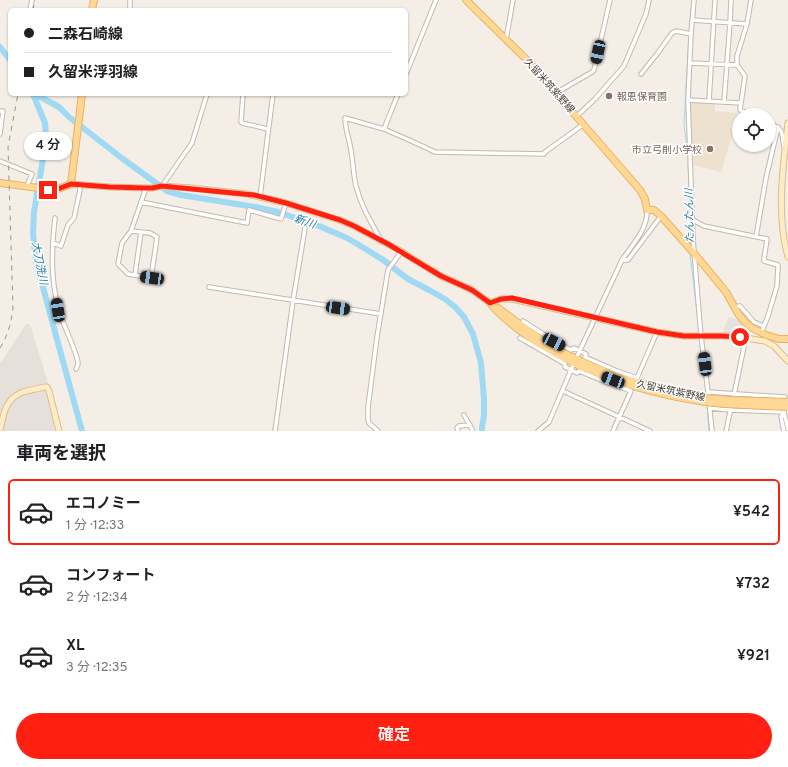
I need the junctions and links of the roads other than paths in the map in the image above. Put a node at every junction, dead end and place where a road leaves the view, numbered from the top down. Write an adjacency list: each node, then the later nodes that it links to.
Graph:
1 (436, 0): 20 (street)
2 (466, 0): 15 (main road, 久留米筑紫野線)
3 (514, 0): 15 (street)
4 (610, 0): 22 (street)
5 (649, 0): 34 (street)
6 (694, 0): 10 (street)
7 (715, 0): 11 (street)
8 (731, 0): 12 (street)
9 (751, 0): 13 (street)
10 (692, 20): 11 (street); 14 (street)
11 (714, 22): 12 (street); 17 (street)
12 (730, 23): 13 (street); 18 (street)
13 (747, 24): 19 (street)
14 (691, 34): 16 (street); 21 (street)
15 (506, 40): 22 (main road, 久留米筑紫野線)
16 (690, 62): 17 (street); 28 (street)
17 (712, 63): 18 (street); 29 (street)
18 (727, 64): 19 (street); 30 (street)
19 (737, 65): 31 (street)
20 (408, 69)
21 (641, 74)
22 (556, 92): 34 (main road, 久留米筑紫野線)
23 (82, 96): 44 (main road)
24 (206, 96): 47 (street)
25 (243, 96): 38 (street)
26 (273, 96): 38 (street)
27 (397, 96): 39 (street)
28 (688, 100): 29 (street); 55 (street)
29 (709, 101): 30 (street)
30 (724, 102): 31 (street)
31 (741, 103): 32 (street)
32 (740, 108)
33 (0, 111): 40 (street)
34 (577, 116): 36 (main road, 久留米筑紫野線)
35 (788, 123): 41 (main road)
36 (584, 124): 39 (street); 52 (main road, 久留米筑紫野線)
37 (778, 127): 41 (street); 59 (street)
38 (268, 129): 49 (street)
39 (384, 129): 60 (street)
40 (0, 134)
41 (785, 150): 64 (main road)
42 (0, 161): 46 (street)
43 (0, 183): 46 (main road)
44 (71, 184): 45 (main road); 46 (main road)
45 (79, 184): 48 (main road); 61 (street)
46 (28, 186)
47 (162, 186): 48 (main road); 49 (main road)
48 (146, 188): 50 (street)
49 (260, 197): 51 (main road)
50 (141, 202): 51 (street); 57 (street)
51 (286, 203): 60 (main road)
52 (647, 210): 53 (main road); 65 (street)
53 (661, 216): 63 (main road); 65 (street)
54 (55, 218): 61 (street)
55 (693, 220): 59 (street); 63 (street)
56 (305, 228): 68 (street)
57 (131, 231): 58 (street); 66 (street)
58 (141, 232): 66 (street); 66 (street)
59 (756, 237): 74 (street)
60 (381, 241): 62 (main road)
61 (53, 243): 84 (street)
62 (400, 252): 69 (main road); 71 (street)
63 (694, 252): 70 (main road); 77 (street)
64 (788, 257)
65 (622, 260): 72 (street)
66 (135, 276)
67 (209, 287): 68 (street)
68 (294, 301): 71 (street); 99 (street)
69 (490, 303): 72 (main road); 82 (main road, 久留米筑紫野線)
70 (734, 307): 74 (street); 80 (main road)
71 (381, 314): 100 (street)
72 (595, 318): 76 (main road); 81 (street)
73 (523, 320): 81 (street)
74 (763, 326): 75 (street)
75 (762, 331)
76 (657, 332): 77 (main road); 81 (street)
77 (701, 336): 78 (main road); 88 (street)
78 (746, 337): 83 (main road); 87 (street)
79 (520, 338): 85 (street)
80 (788, 339)
81 (580, 351): 82 (street)
82 (575, 361): 85 (street); 88 (main road, 久留米筑紫野線)
83 (788, 361)
84 (76, 369)
85 (572, 370): 86 (street); 93 (street)
86 (563, 392): 93 (street); 96 (street)
87 (734, 394): 88 (street); 89 (street); 91 (street)
88 (706, 398): 89 (main road, 久留米筑紫野線, bridge); 90 (street)
89 (787, 406): 91 (street); 95 (street); 107 (street)
90 (710, 408): 91 (street); 105 (street)
91 (730, 410): 106 (street)
92 (464, 415): 94 (street)
93 (619, 417): 103 (street); 104 (street)
94 (470, 425): 101 (street); 102 (street)
95 (788, 429)
96 (540, 430)
97 (0, 431): 98 (main road)
98 (59, 431)
99 (275, 431)
100 (378, 431)
101 (458, 431)
102 (473, 431)
103 (613, 431)
104 (650, 431)
105 (712, 431)
106 (726, 431)
107 (784, 431)

